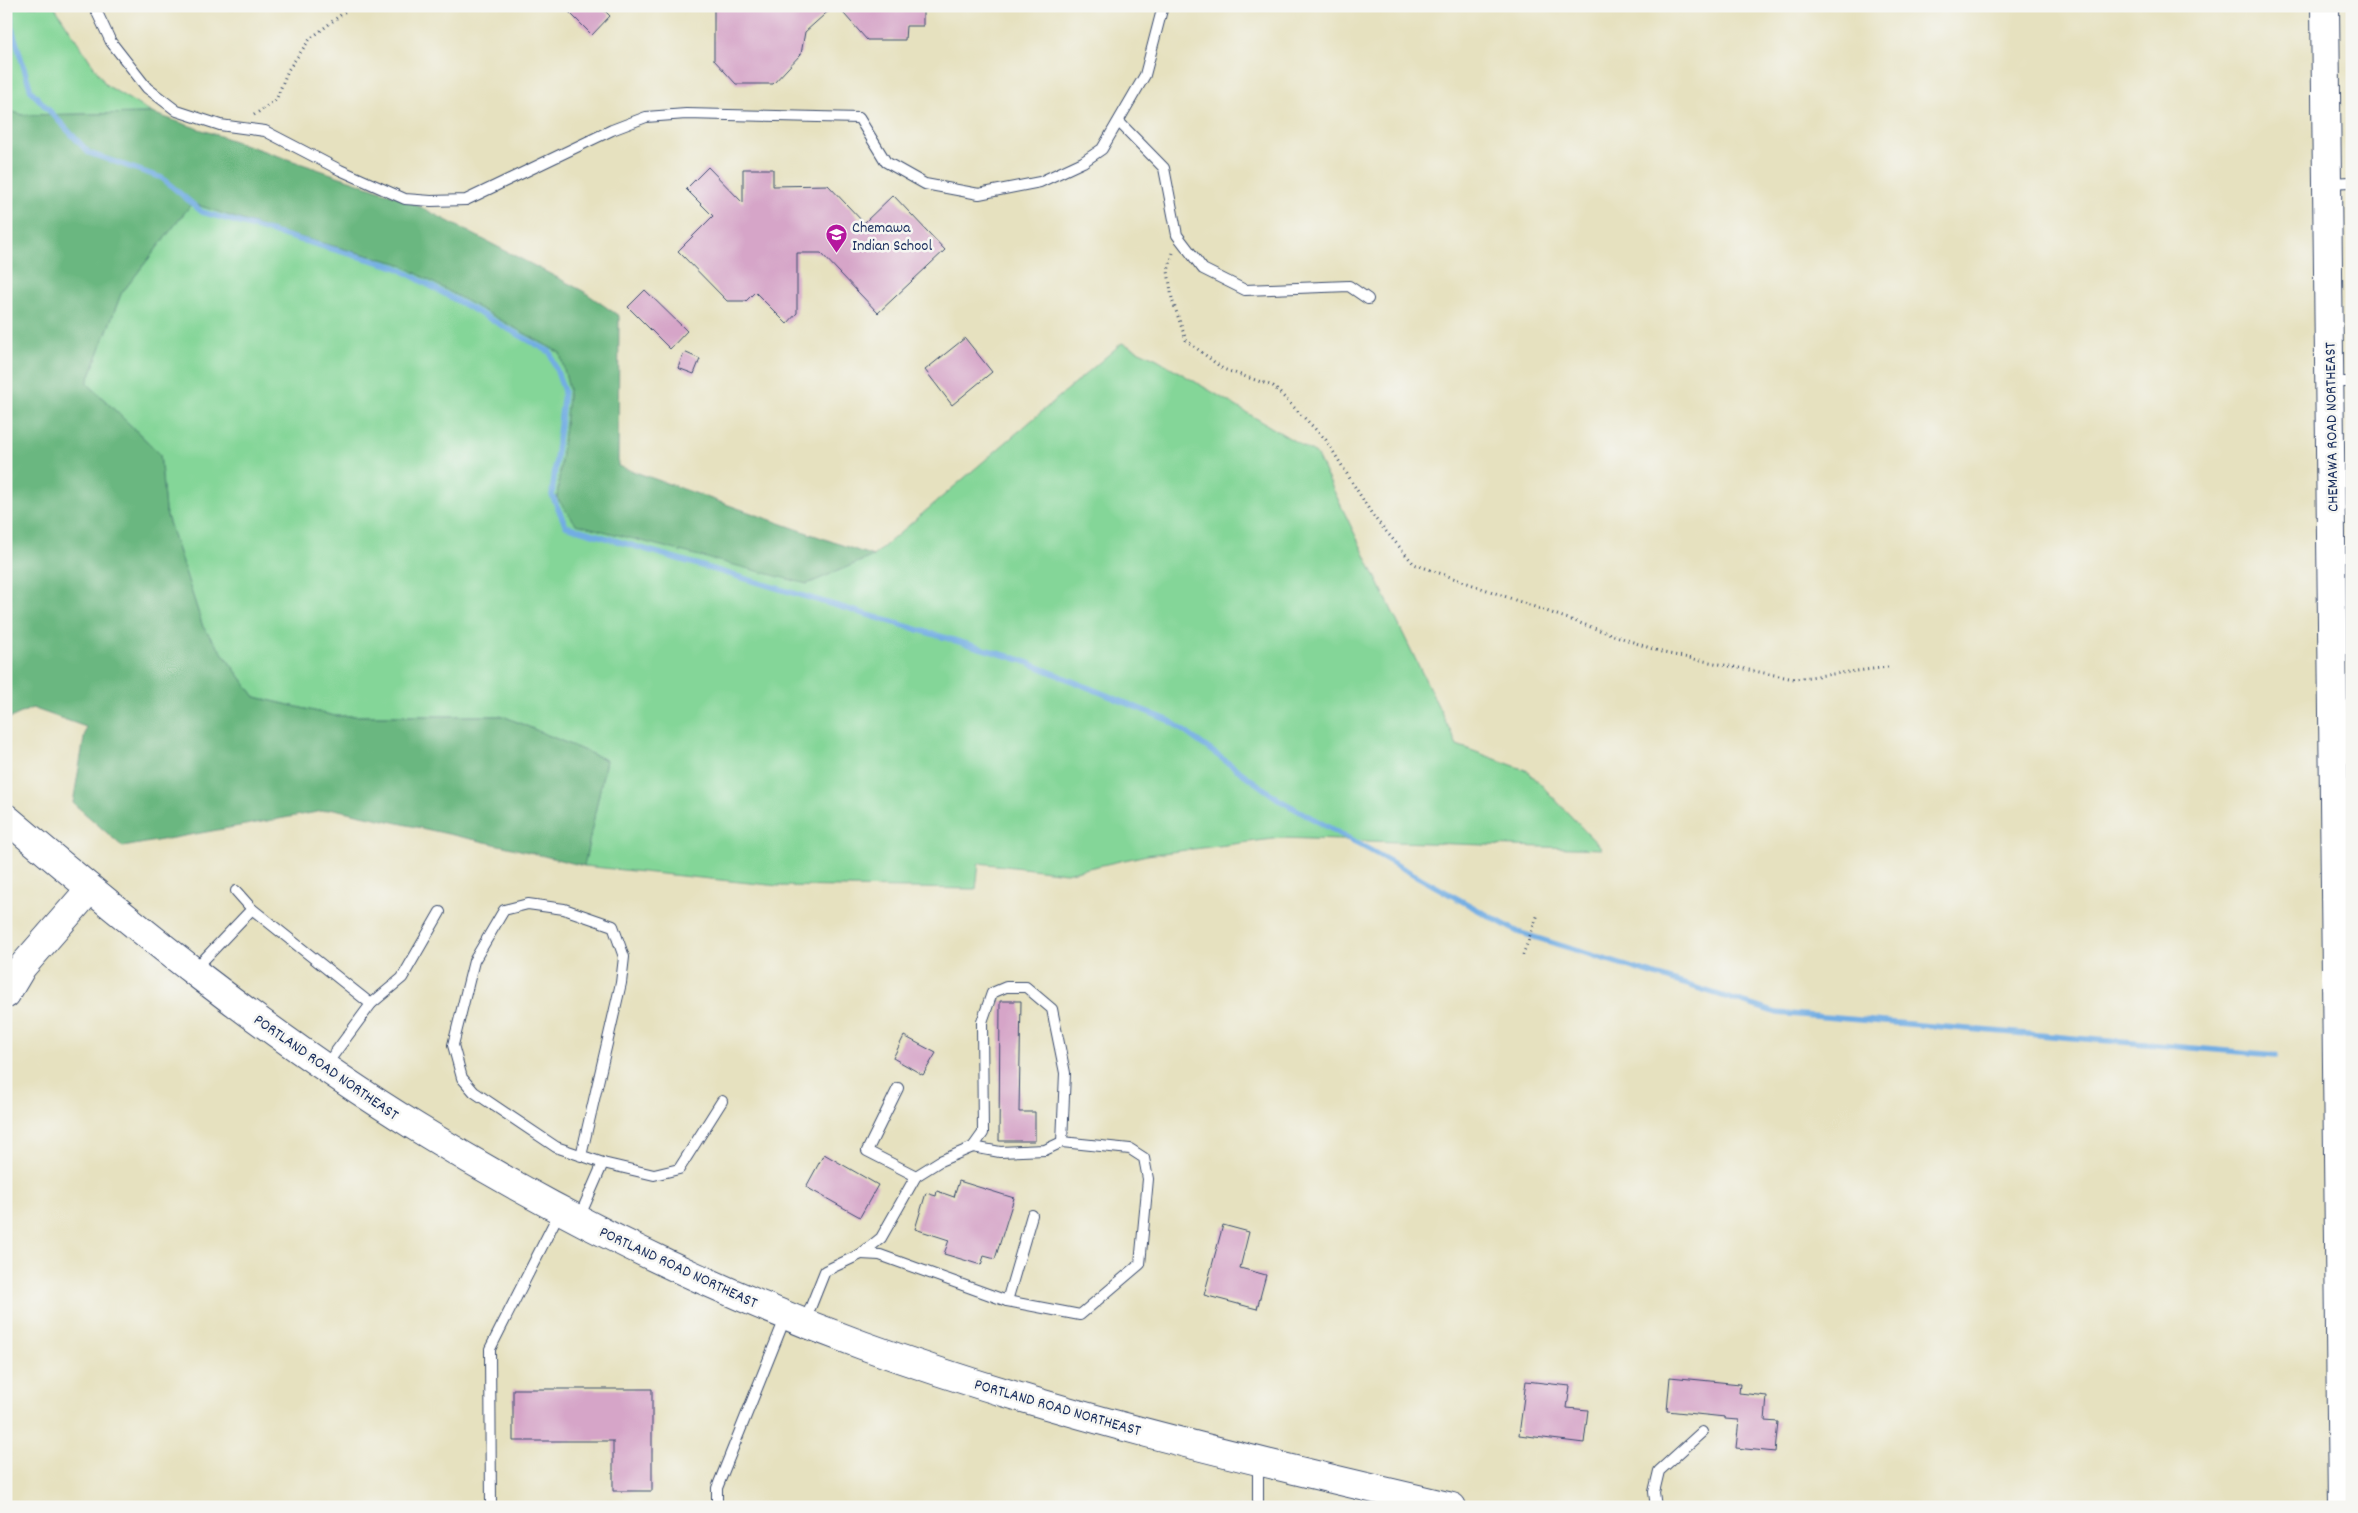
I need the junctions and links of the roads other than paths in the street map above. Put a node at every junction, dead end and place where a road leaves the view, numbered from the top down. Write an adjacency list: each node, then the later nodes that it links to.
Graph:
1 (94, 6): 4 (lane)
2 (1163, 6): 4 (lane)
3 (2325, 6): 5 (main road, CHEMAWA ROAD NORTHEAST)
4 (1120, 122): 6 (lane)
5 (2339, 183): 7 (main road, CHEMAWA ROAD NORTHEAST)
6 (1368, 299)
7 (2341, 382): 36 (main road, CHEMAWA ROAD NORTHEAST)
8 (6, 818): 9 (main road, PORTLAND ROAD NORTHEAST)
9 (90, 889): 13 (main road, PORTLAND ROAD NORTHEAST); 14 (main road)
10 (236, 891): 11 (lane)
11 (252, 909): 13 (lane); 15 (lane)
12 (440, 912): 15 (lane)
13 (193, 970): 16 (main road, PORTLAND ROAD NORTHEAST)
14 (6, 994)
15 (371, 1004): 16 (lane)
16 (326, 1066): 24 (main road, PORTLAND ROAD NORTHEAST)
17 (898, 1088): 23 (lane)
18 (722, 1101): 22 (lane)
19 (1062, 1142): 20 (lane); 20 (lane); 27 (lane)
20 (973, 1147): 23 (lane)
21 (581, 1156): 21 (lane); 22 (lane)
22 (603, 1163): 24 (lane)
23 (916, 1176): 26 (lane)
24 (569, 1214): 28 (main road, PORTLAND ROAD NORTHEAST); 31 (lane)
25 (1032, 1215): 27 (lane)
26 (861, 1254): 27 (lane); 28 (lane)
27 (1007, 1300)
28 (795, 1319): 30 (main road, PORTLAND ROAD NORTHEAST); 32 (lane)
29 (1702, 1432): 35 (lane)
30 (1258, 1462): 33 (lane); 34 (main road, PORTLAND ROAD NORTHEAST)
31 (491, 1507)
32 (717, 1507)
33 (1258, 1507)
34 (1452, 1507)
35 (1656, 1507)
36 (2342, 1507)

